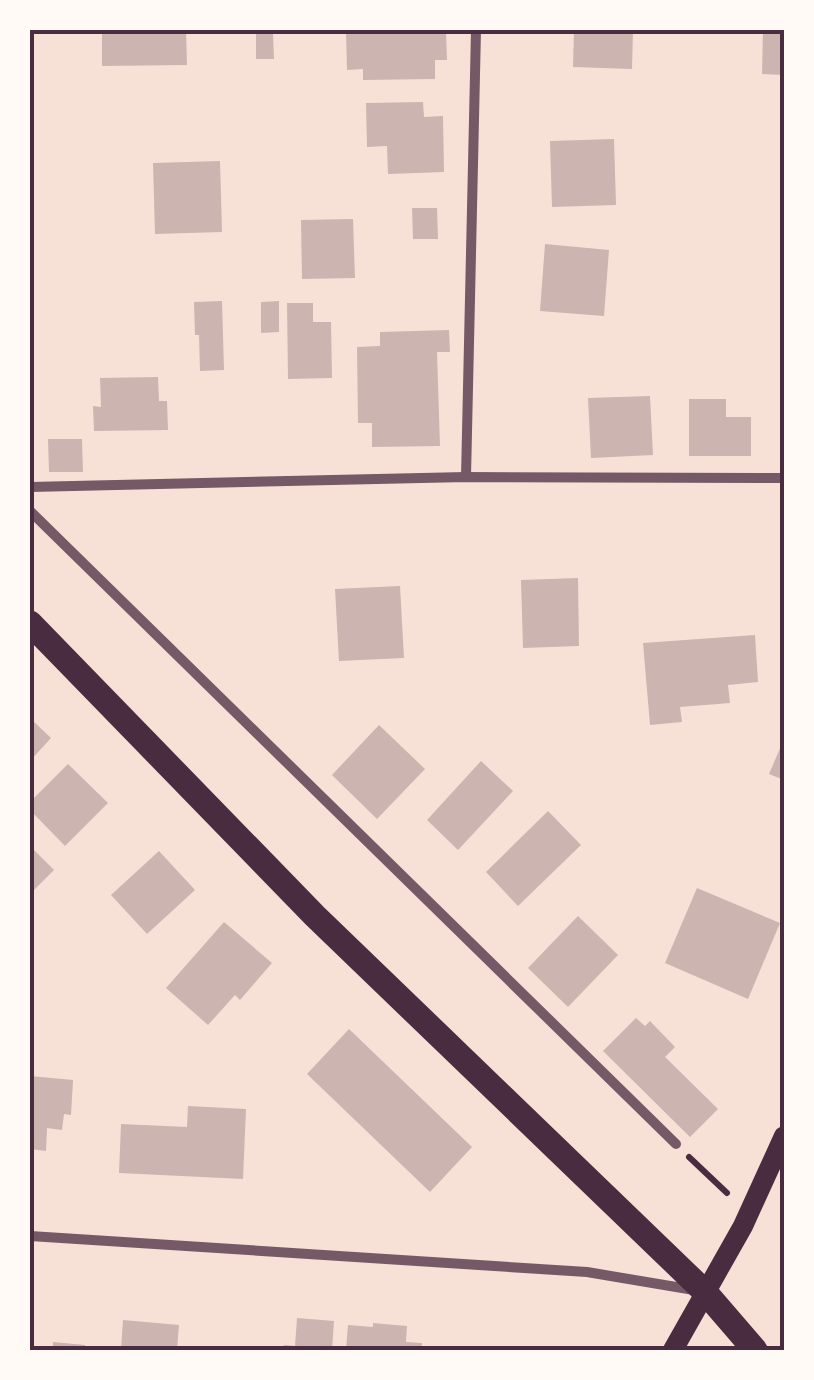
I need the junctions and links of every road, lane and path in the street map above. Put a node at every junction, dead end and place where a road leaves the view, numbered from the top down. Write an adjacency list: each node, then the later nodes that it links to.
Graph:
1 (476, 30): 2 (street)
2 (466, 477): 3 (street); 4 (street)
3 (784, 478)
4 (30, 487)
5 (30, 511): 8 (street)
6 (30, 622): 11 (main road)
7 (784, 1136): 11 (main road)
8 (676, 1144): 9 (path)
9 (730, 1196)
10 (30, 1236): 11 (street)
11 (705, 1292): 12 (main road); 13 (main road)
12 (673, 1350)
13 (755, 1350)

